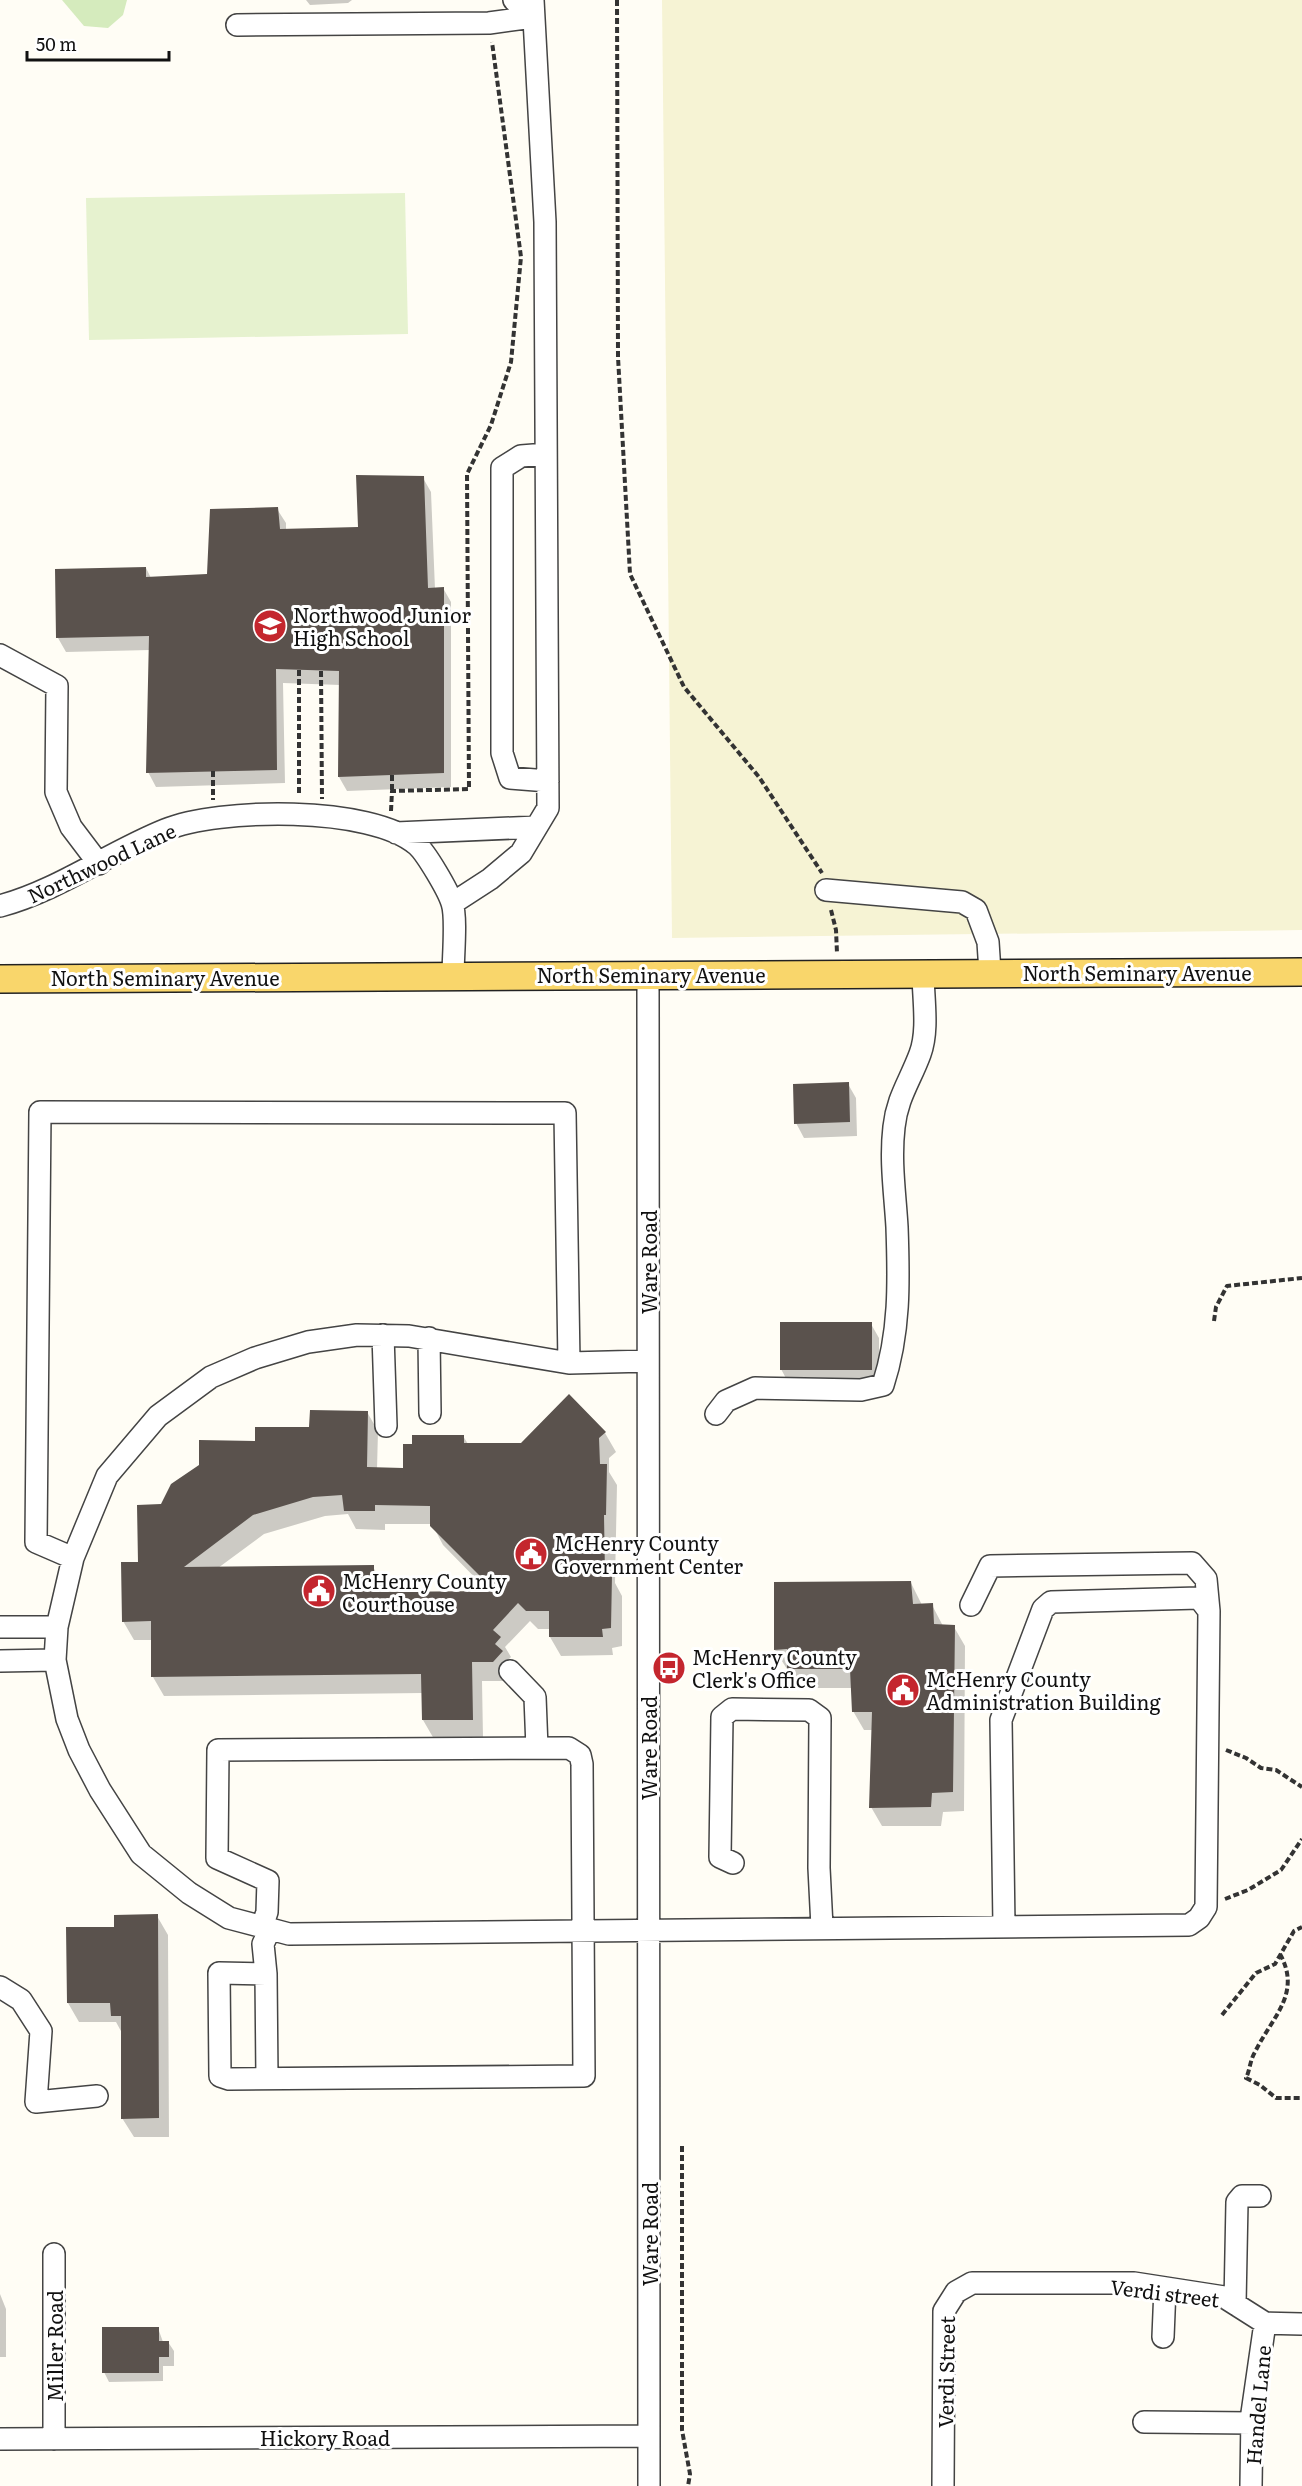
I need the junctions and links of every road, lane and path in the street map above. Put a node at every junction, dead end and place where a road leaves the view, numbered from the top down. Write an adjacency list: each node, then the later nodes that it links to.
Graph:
1 (514, 0): 3 (street)
2 (617, 0): 25 (path)
3 (533, 8): 4 (street); 6 (street)
4 (489, 23): 5 (street); 13 (path)
5 (237, 26)
6 (546, 454): 12 (street); 12 (street)
7 (0, 655): 24 (street)
8 (299, 670): 16 (path)
9 (321, 671): 14 (path)
10 (213, 771): 19 (path)
11 (392, 775): 13 (path)
12 (548, 781): 22 (street)
13 (392, 791): 21 (path)
14 (322, 799): 15 (path); 17 (path)
15 (328, 799)
16 (299, 800)
17 (311, 800)
18 (206, 801): 19 (path)
19 (213, 801): 20 (path)
20 (224, 801)
21 (383, 809)
22 (536, 827): 23 (street); 26 (street)
23 (394, 833): 24 (street, Northwood Lane); 26 (street, Northwood Lane)
24 (99, 864): 27 (street, Northwood Lane)
25 (826, 890): 29 (street); 31 (path)
26 (453, 903): 32 (street)
27 (0, 906)
28 (922, 972): 29 (main road, North Seminary Avenue); 31 (main road, North Seminary Avenue); 42 (street)
29 (990, 972): 30 (main road, North Seminary Avenue)
30 (1302, 972)
31 (837, 973): 33 (main road, North Seminary Avenue)
32 (453, 975): 33 (main road, North Seminary Avenue); 34 (main road, North Seminary Avenue)
33 (648, 975): 39 (street, Ware Road)
34 (0, 978)
35 (1302, 1278): 36 (path)
36 (1214, 1321)
37 (383, 1335): 38 (street); 43 (street); 44 (street)
38 (429, 1338): 40 (street); 41 (street)
39 (648, 1361): 40 (street); 62 (street, Ware Road)
40 (569, 1363): 44 (street)
41 (430, 1413)
42 (716, 1414)
43 (386, 1426)
44 (73, 1558): 48 (street)
45 (971, 1605): 46 (street)
46 (1209, 1611): 52 (street); 59 (street)
47 (0, 1627): 48 (street)
48 (57, 1627): 50 (street)
49 (0, 1660): 50 (street)
50 (55, 1660): 61 (street)
51 (510, 1671): 53 (street)
52 (1207, 1747): 54 (path); 57 (street)
53 (537, 1748): 61 (street); 63 (street)
54 (1302, 1787)
55 (1302, 1839): 57 (path)
56 (733, 1863): 58 (street)
57 (1206, 1907): 59 (street)
58 (822, 1926): 59 (street); 62 (street)
59 (1004, 1926)
60 (1302, 1927): 64 (path)
61 (266, 1928): 63 (street); 65 (street)
62 (649, 1928): 63 (street); 82 (street, Ware Road)
63 (583, 1930): 68 (street)
64 (1280, 1954): 67 (path); 70 (path)
65 (266, 1974): 68 (street); 68 (street)
66 (0, 1987): 69 (street)
67 (1222, 2014)
68 (267, 2078)
69 (96, 2096)
70 (1302, 2098)
71 (682, 2146): 86 (path)
72 (1260, 2196): 76 (street)
73 (54, 2254): 84 (street, Miller Road)
74 (1056, 2284): 75 (street, Verdi street); 87 (street, Verdi Street)
75 (1165, 2288): 76 (street, Verdi street); 79 (street)
76 (1235, 2304): 77 (street, Verdi street)
77 (1264, 2323): 78 (street); 81 (street, Handel Lane)
78 (1302, 2324)
79 (1163, 2337)
80 (1144, 2422): 81 (street)
81 (1252, 2423): 88 (street, Handel Lane)
82 (649, 2436): 84 (street, Hickory Road); 85 (street, Ware Road)
83 (0, 2439): 84 (street, Hickory Road)
84 (54, 2439)
85 (649, 2486)
86 (688, 2486)
87 (943, 2486)
88 (1251, 2486)

